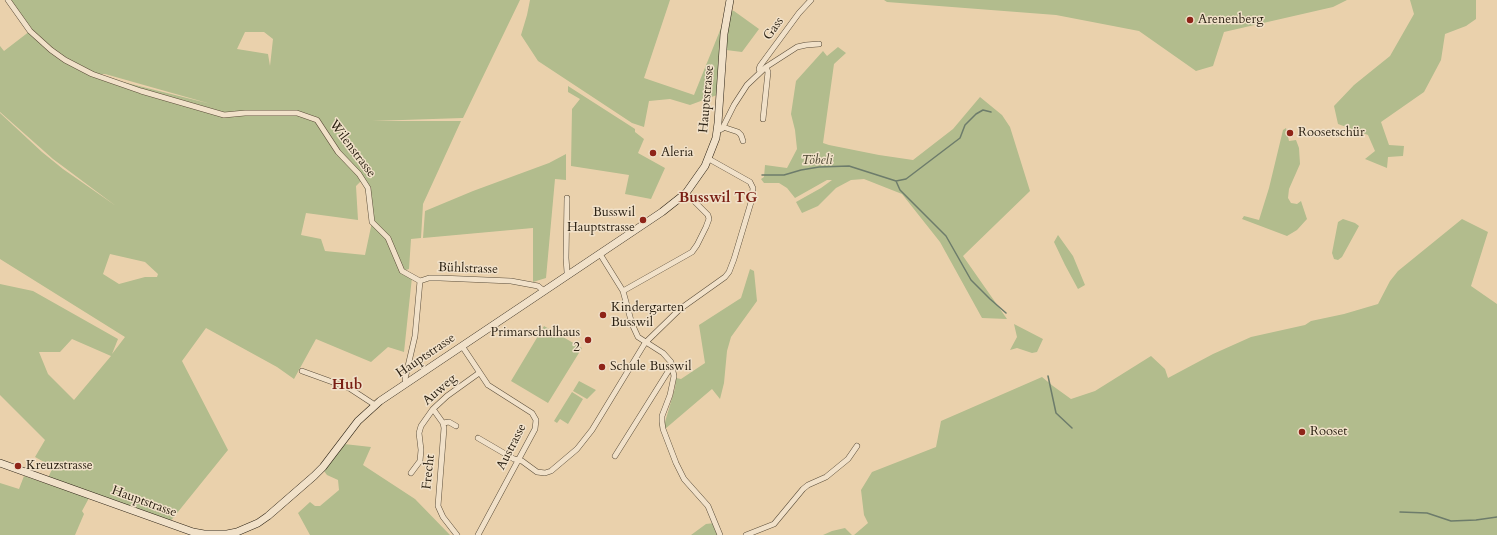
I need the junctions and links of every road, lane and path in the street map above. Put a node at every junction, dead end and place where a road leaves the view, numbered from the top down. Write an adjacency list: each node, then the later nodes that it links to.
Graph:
1 (8, 0): 15 (street, Wilenstrasse)
2 (730, 0): 8 (street, Hauptstrasse)
3 (811, 0): 6 (street, Gass)
4 (819, 44): 5 (street)
5 (766, 67): 6 (street); 7 (street)
6 (760, 72): 8 (street)
7 (763, 119)
8 (720, 129): 9 (street); 10 (street, Hauptstrasse)
9 (742, 141)
10 (709, 159): 11 (street, Hauptstrasse); 18 (street)
11 (686, 193): 13 (street, Hauptstrasse); 17 (street)
12 (567, 198): 14 (street)
13 (600, 254): 14 (street, Hauptstrasse); 17 (street)
14 (569, 275): 16 (street, Hauptstrasse)
15 (420, 281): 16 (street, Bühlstrasse); 23 (street, Bühlstrasse)
16 (544, 291): 19 (street, Hauptstrasse)
17 (623, 291): 18 (street)
18 (645, 343): 20 (street); 31 (street)
19 (462, 346): 22 (street, Austrasse); 23 (street, Hauptstrasse)
20 (672, 367): 30 (street); 37 (street)
21 (302, 371): 24 (street)
22 (480, 373): 25 (street, Auweg); 31 (street, Austrasse)
23 (406, 383): 24 (street, Hauptstrasse)
24 (375, 405): 34 (street, Hauptstrasse)
25 (433, 409): 26 (street); 33 (street, Auweg)
26 (443, 422): 27 (street); 35 (street, Frecht)
27 (456, 426)
28 (478, 438): 31 (street)
29 (857, 446): 38 (street)
30 (615, 456)
31 (518, 460): 36 (street, Austrasse)
32 (0, 463): 34 (street, Hauptstrasse)
33 (411, 473)
34 (204, 534)
35 (457, 535)
36 (478, 535)
37 (720, 535)
38 (746, 535)

